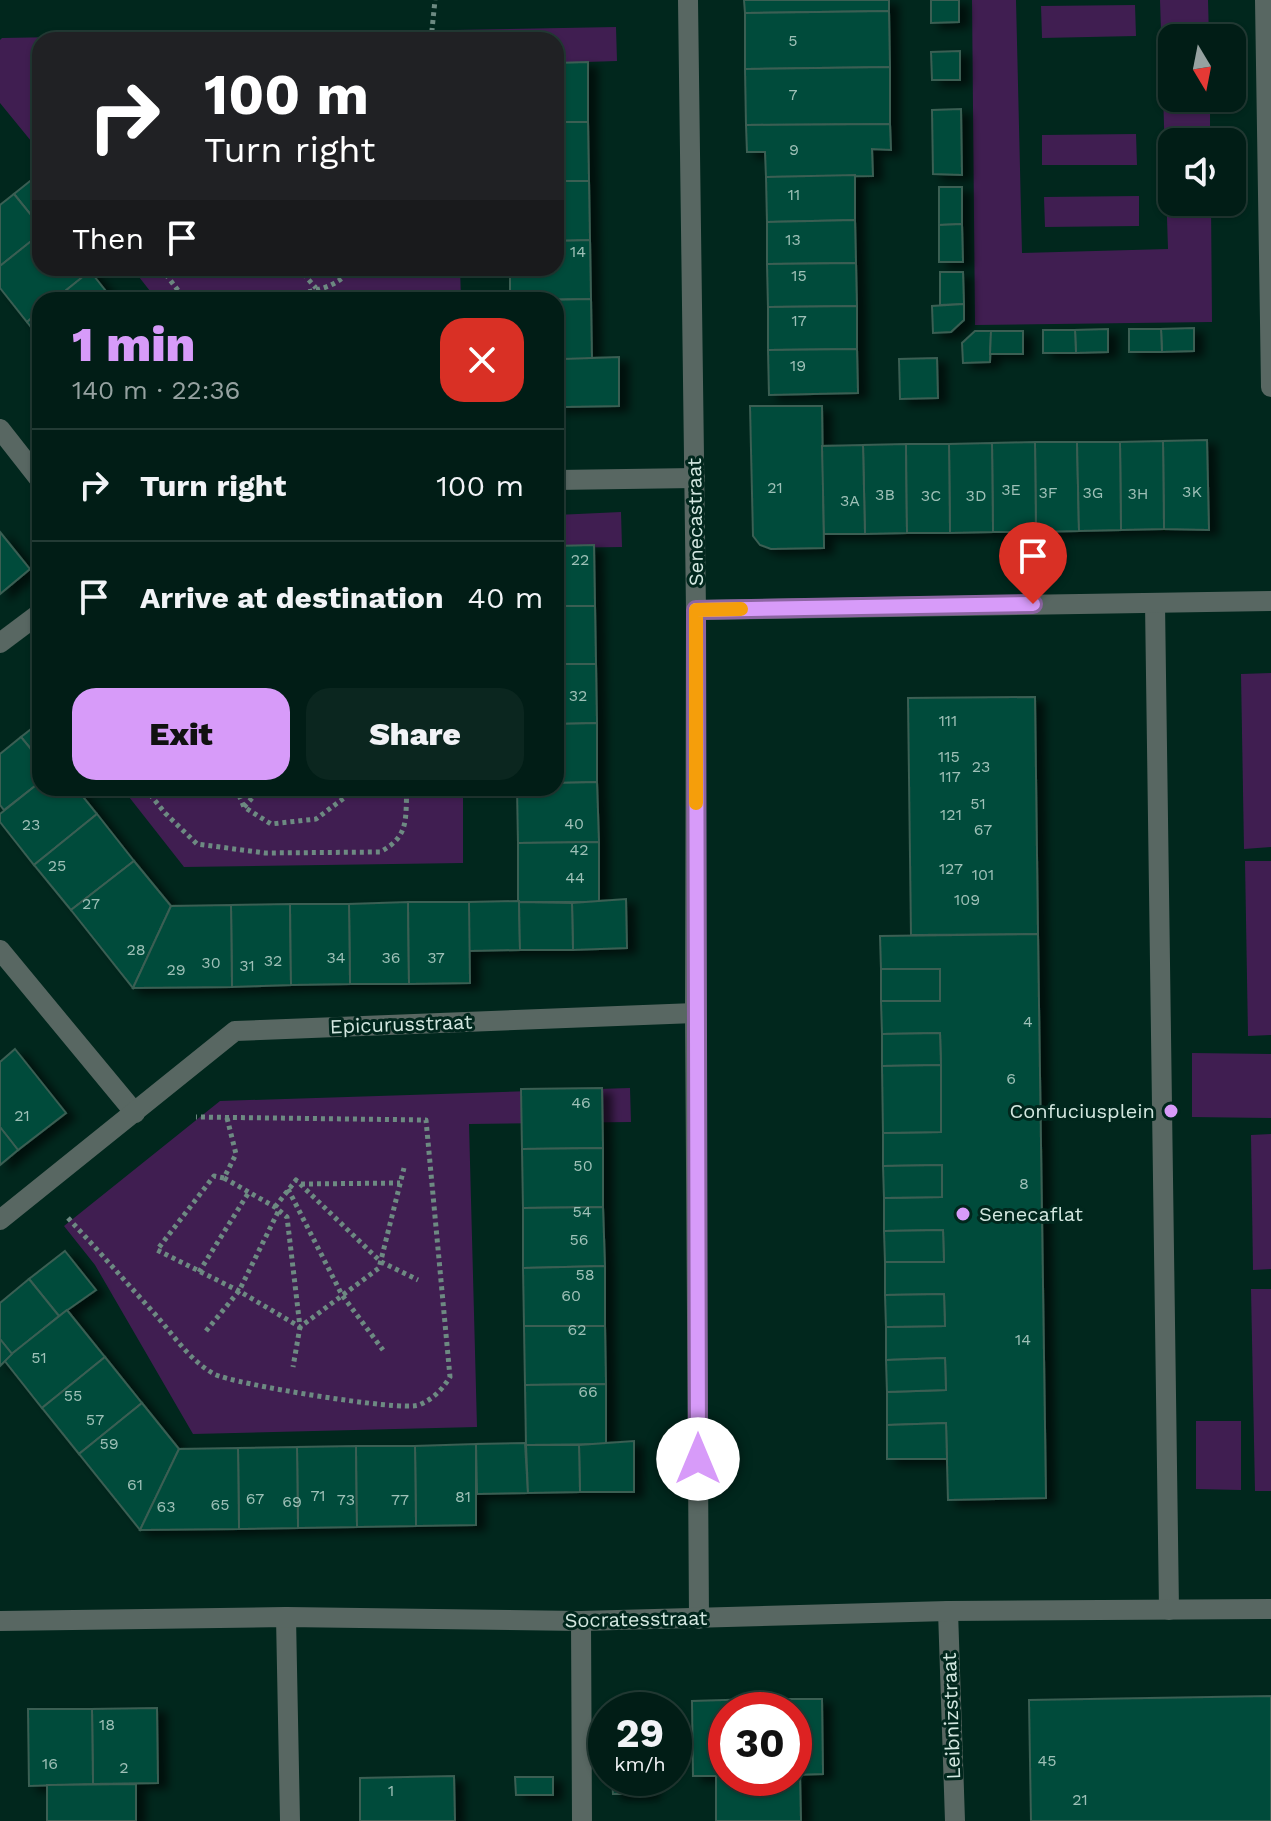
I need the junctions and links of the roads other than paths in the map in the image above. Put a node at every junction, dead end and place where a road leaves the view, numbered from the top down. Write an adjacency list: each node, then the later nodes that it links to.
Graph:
1 (688, 0): 6 (street, Senecastraat)
2 (1265, 0): 3 (street)
3 (1271, 387)
4 (0, 429): 5 (street)
5 (32, 470)
6 (695, 478): 7 (street); 10 (street, Senecastraat)
7 (564, 480)
8 (1271, 601): 9 (street)
9 (1155, 603): 10 (street); 18 (street)
10 (696, 610): 14 (street, Senecastraat)
11 (32, 619): 12 (street)
12 (0, 643)
13 (0, 950): 15 (street)
14 (695, 1013): 15 (street, Epicurusstraat); 21 (street, Senecastraat)
15 (135, 1113): 16 (street, Epicurusstraat)
16 (0, 1220)
17 (1271, 1609): 18 (street, Socratesstraat)
18 (1169, 1610): 19 (street, Socratesstraat)
19 (948, 1611): 21 (street, Socratesstraat); 26 (street, Leibnizstraat)
20 (286, 1617): 22 (street, Socratesstraat); 23 (street, Socratesstraat); 24 (street)
21 (699, 1619): 23 (street, Socratesstraat)
22 (0, 1621)
23 (581, 1621): 25 (street)
24 (290, 1821)
25 (582, 1821)
26 (955, 1821)

